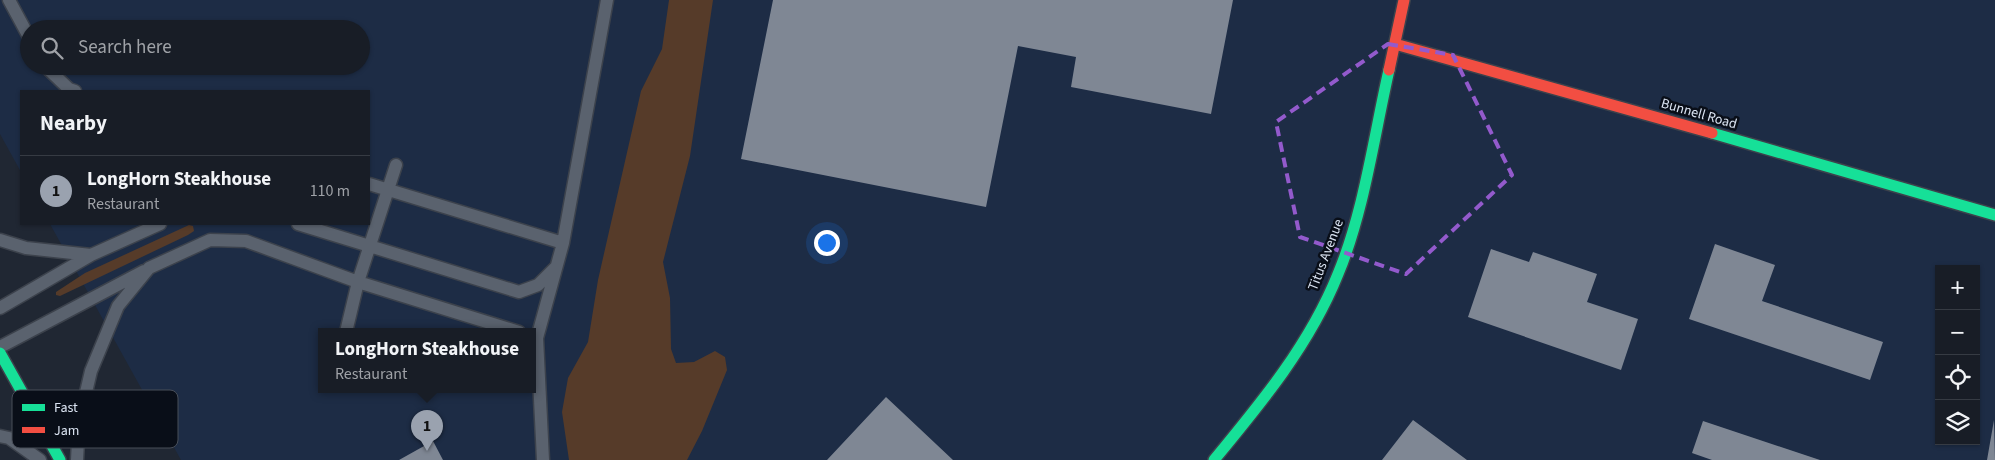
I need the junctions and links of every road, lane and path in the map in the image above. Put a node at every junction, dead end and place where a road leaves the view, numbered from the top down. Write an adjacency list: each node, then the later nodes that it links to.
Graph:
1 (9, 0): 4 (lane)
2 (607, 0): 15 (lane)
3 (1404, 0): 5 (main road, Titus Avenue)
4 (20, 20)
5 (1395, 44): 11 (main road, Bunnell Road); 37 (main road, Titus Avenue)
6 (54, 75): 7 (lane)
7 (72, 90)
8 (396, 165): 10 (lane)
9 (370, 184): 10 (lane)
10 (388, 190): 15 (lane); 16 (lane)
11 (1995, 215)
12 (155, 225): 17 (lane)
13 (301, 225): 16 (lane)
14 (0, 240): 17 (lane)
15 (563, 243): 18 (lane)
16 (369, 246): 18 (lane); 20 (lane)
17 (91, 255): 21 (lane)
18 (556, 267): 24 (lane)
19 (150, 268): 20 (lane); 25 (lane); 29 (lane)
20 (358, 282): 22 (lane); 23 (lane)
21 (0, 308)
22 (347, 328)
23 (506, 328)
24 (536, 334)
25 (0, 347)
26 (536, 352): 36 (lane)
27 (0, 353): 28 (main road)
28 (21, 390)
29 (87, 390)
30 (0, 436): 31 (lane)
31 (12, 440)
32 (23, 448): 34 (lane)
33 (53, 448): 35 (main road)
34 (40, 460)
35 (60, 460)
36 (543, 460)
37 (1214, 460)

